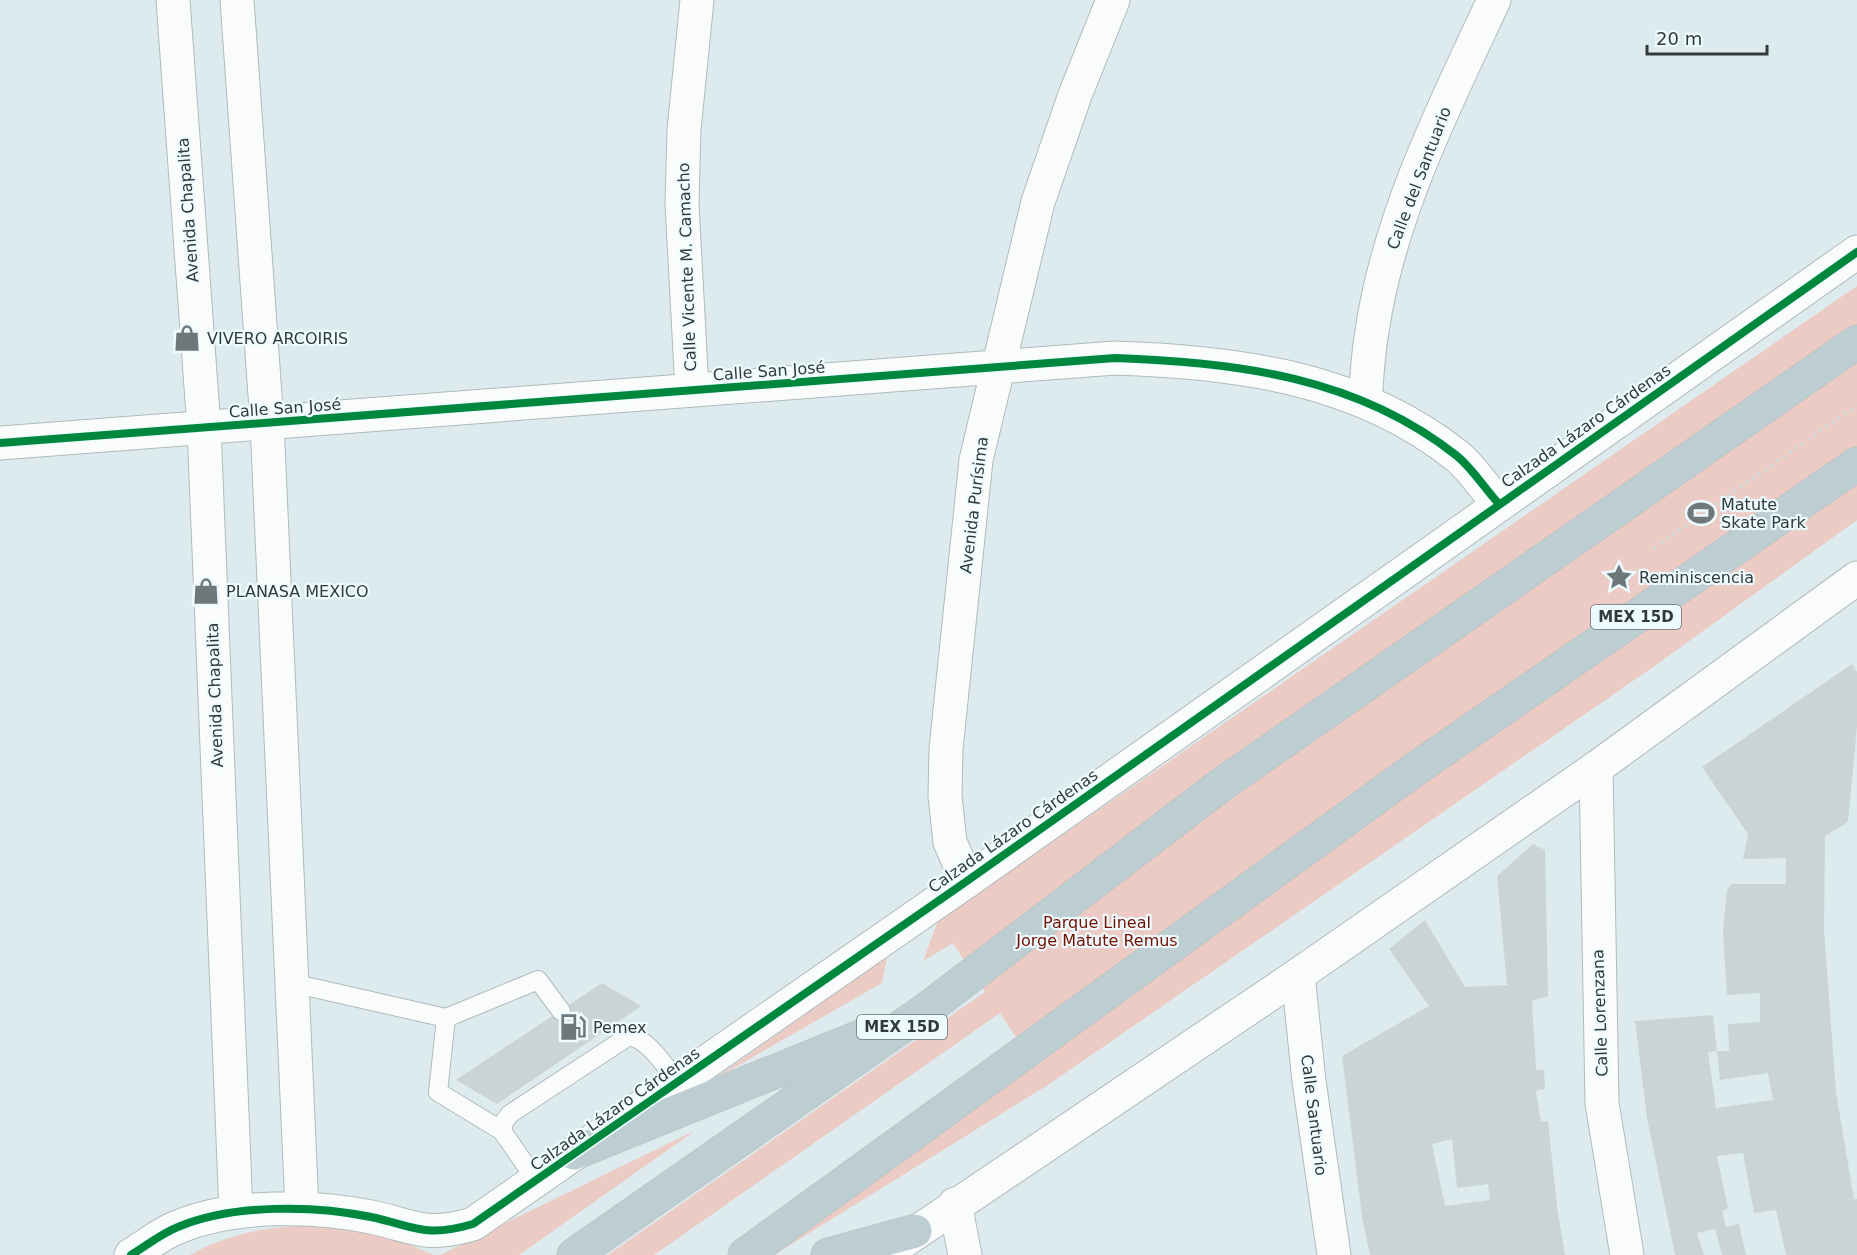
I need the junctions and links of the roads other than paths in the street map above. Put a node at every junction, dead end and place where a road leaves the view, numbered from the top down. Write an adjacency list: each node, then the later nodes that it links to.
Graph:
1 (172, 0): 14 (street, Avenida Chapalita)
2 (237, 0): 13 (street)
3 (697, 0): 11 (street, Calle Vicente M. Camacho)
4 (1113, 0): 10 (street, Avenida Purísima)
5 (1494, 0): 12 (street, Calle del Santuario)
6 (1857, 252): 7 (street, Calzada Lázaro Cárdenas)
7 (1821, 278): 8 (street); 17 (street, Calzada Lázaro Cárdenas)
8 (1857, 279)
9 (1857, 342): 23 (highway, MEX 15D)
10 (998, 367): 11 (street, Calle San José); 12 (street, Calle San José); 20 (street, Avenida Purísima)
11 (692, 390): 13 (street, Calle San José)
12 (1365, 400): 17 (street, Calle San José)
13 (267, 423): 14 (street, Calle San José); 22 (street)
14 (204, 428): 15 (street, Calle San José); 32 (street, Avenida Chapalita)
15 (0, 443)
16 (1857, 464): 36 (highway, MEX 15D)
17 (1499, 504): 20 (street, Calzada Lázaro Cárdenas)
18 (1857, 578): 19 (street)
19 (1596, 768): 21 (street); 41 (street, Calle Lorenzana)
20 (968, 881): 26 (street, Calzada Lázaro Cárdenas)
21 (1298, 975): 30 (street); 40 (street, Calle Santuario)
22 (292, 983): 25 (lane); 31 (street)
23 (927, 1009): 28 (highway); 35 (highway, MEX 15D)
24 (561, 1011): 25 (lane)
25 (446, 1018): 27 (lane)
26 (678, 1082): 27 (lane); 28 (street, Calzada Lázaro Cárdenas)
27 (502, 1131): 29 (lane)
28 (574, 1153): 29 (street, Calzada Lázaro Cárdenas)
29 (536, 1180): 31 (street, Calzada Lázaro Cárdenas)
30 (955, 1203): 33 (street); 39 (street)
31 (302, 1209): 32 (street, Calzada Lázaro Cárdenas)
32 (236, 1212): 34 (street, Calzada Lázaro Cárdenas)
33 (915, 1231): 37 (highway); 38 (street)
34 (131, 1255)
35 (574, 1255)
36 (745, 1255)
37 (828, 1255)
38 (883, 1255)
39 (965, 1255)
40 (1334, 1255)
41 (1627, 1255)

